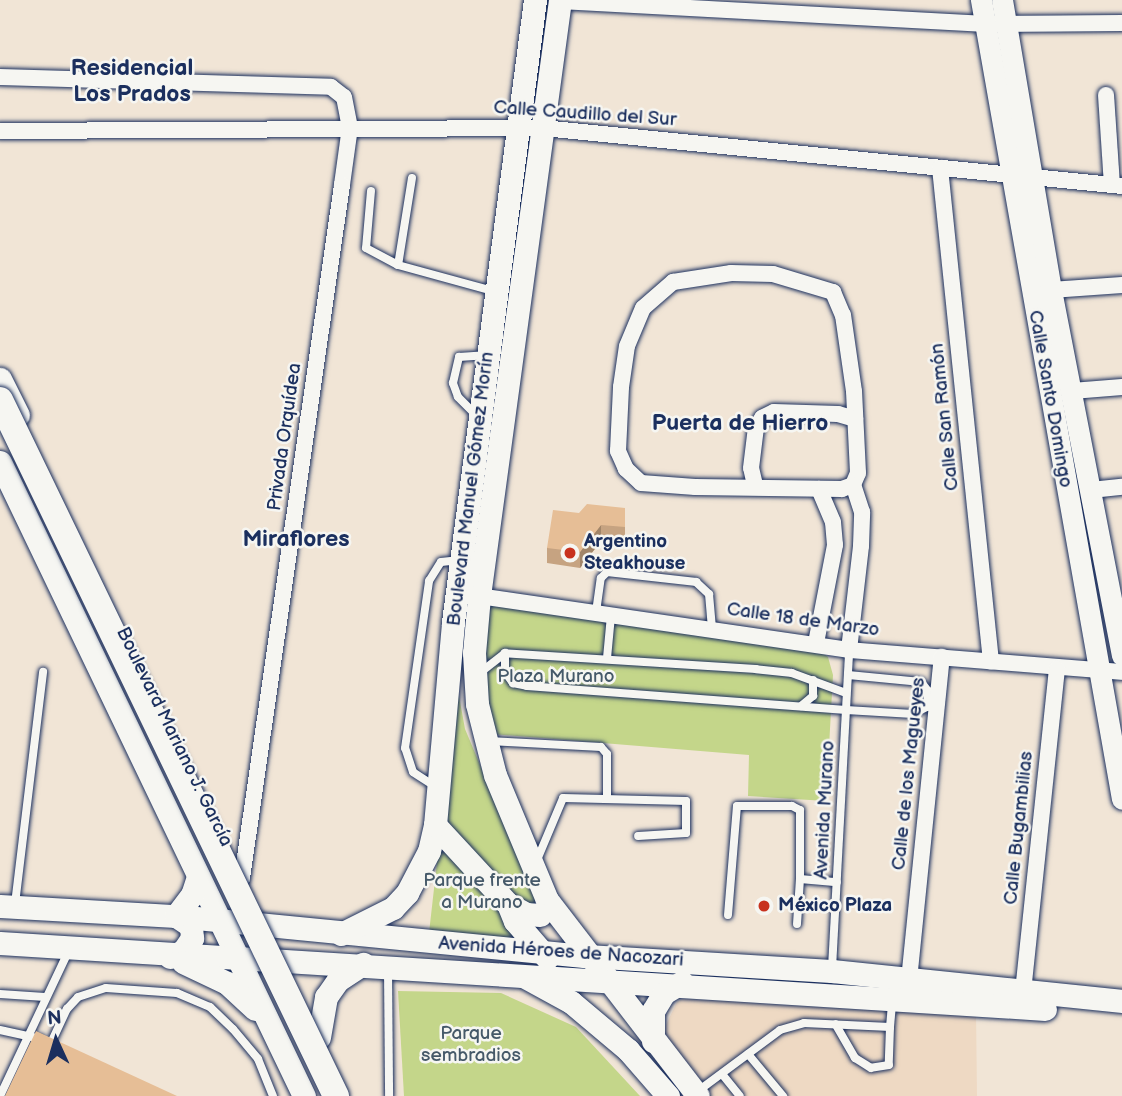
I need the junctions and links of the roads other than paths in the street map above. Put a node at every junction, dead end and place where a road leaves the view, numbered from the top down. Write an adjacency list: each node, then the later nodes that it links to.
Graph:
1 (535, 0): 12 (main road, Boulevard Manuel Gómez Morín)
2 (981, 0): 8 (street, Calle Santo Domingo)
3 (1002, 0): 6 (street, Calle Santo Domingo)
4 (560, 1): 5 (street); 13 (main road, Boulevard Manuel Gómez Morín)
5 (689, 4): 8 (street)
6 (1007, 23): 7 (street); 8 (street); 16 (street, Calle Santo Domingo)
7 (1122, 23)
8 (986, 24): 16 (street, Calle Santo Domingo)
9 (0, 77): 11 (street)
10 (1106, 95): 18 (street)
11 (349, 127): 12 (street, Calle Caudillo del Sur); 14 (street, Calle Caudillo del Sur); 69 (street, Privada Orquídea)
12 (519, 128): 13 (street, Calle Caudillo del Sur); 23 (main road, Boulevard Manuel Gómez Morín)
13 (543, 128): 15 (street, Calle Caudillo del Sur); 37 (main road, Boulevard Manuel Gómez Morín)
14 (0, 131)
15 (940, 168): 16 (street, Calle Caudillo del Sur); 48 (street, Calle San Ramón)
16 (1020, 173): 18 (street, Calle Caudillo del Sur); 22 (street, Calle Santo Domingo); 50 (street, Calle Santo Domingo)
17 (412, 178): 20 (lane)
18 (1117, 185)
19 (371, 191): 20 (lane)
20 (398, 265): 23 (lane)
21 (1122, 285): 22 (street)
22 (1051, 290): 26 (street, Calle Santo Domingo)
23 (496, 292): 36 (main road, Boulevard Manuel Gómez Morín)
24 (0, 379): 59 (main road, Boulevard Mariano J. García)
25 (1122, 387): 26 (street)
26 (1072, 391): 35 (street, Calle Santo Domingo)
27 (0, 400): 118 (main road, bridge)
28 (855, 419): 31 (street); 31 (street); 32 (street)
29 (0, 442): 117 (main road)
30 (0, 462): 61 (main road, Boulevard Mariano J. García)
31 (755, 485): 34 (street)
32 (853, 485): 34 (street); 43 (street)
33 (1122, 487): 35 (street)
34 (819, 489): 42 (street)
35 (1091, 490): 38 (street, Calle Santo Domingo)
36 (461, 560): 37 (lane); 62 (main road, Boulevard Manuel Gómez Morín); 62 (lane)
37 (484, 563): 39 (main road, Boulevard Manuel Gómez Morín)
38 (1115, 584): 45 (street, Calle Santo Domingo)
39 (480, 596): 40 (street, Calle 18 de Marzo); 54 (main road, Boulevard Manuel Gómez Morín)
40 (603, 613): 41 (street, Calle 18 de Marzo); 41 (lane); 47 (lane)
41 (712, 628): 42 (street, Calle 18 de Marzo)
42 (816, 643): 43 (street, Calle 18 de Marzo)
43 (849, 650): 46 (street, Calle 18 de Marzo); 53 (lane, Avenida Murano)
44 (505, 653): 47 (lane); 54 (lane); 57 (lane)
45 (1122, 655)
46 (942, 657): 48 (street, Calle 18 de Marzo); 93 (street, Calle de los Magueyes)
47 (607, 658): 55 (lane)
48 (991, 661): 49 (street, Calle 18 de Marzo)
49 (1057, 669): 50 (street, Calle 18 de Marzo); 95 (street, Calle Bugambilias)
50 (1098, 669): 52 (street, Calle 18 de Marzo); 64 (street, Calle Santo Domingo)
51 (43, 672): 73 (lane)
52 (1122, 672)
53 (848, 675): 56 (lane, Avenida Murano); 58 (lane)
54 (474, 679): 60 (main road, Boulevard Manuel Gómez Morín)
55 (813, 680): 56 (lane); 57 (lane)
56 (846, 694): 58 (lane, Avenida Murano)
57 (800, 706): 58 (lane)
58 (846, 710): 71 (lane, Avenida Murano)
59 (168, 724): 61 (main road); 69 (main road, Boulevard Mariano J. García)
60 (485, 741): 63 (lane); 67 (main road, Boulevard Manuel Gómez Morín)
61 (134, 743): 68 (main road, Boulevard Mariano J. García)
62 (438, 788): 65 (main road, Boulevard Manuel Gómez Morín)
63 (607, 797): 66 (lane); 67 (lane)
64 (1122, 799)
65 (435, 825): 72 (main road); 80 (main road, Boulevard Manuel Gómez Morín)
66 (638, 836)
67 (533, 870): 74 (main road, Boulevard Manuel Gómez Morín)
68 (198, 877): 76 (main road); 77 (main road, Boulevard Mariano J. García)
69 (242, 878): 79 (main road, Boulevard Mariano J. García)
70 (800, 878): 71 (lane); 75 (lane); 78 (lane)
71 (836, 882): 90 (lane, Avenida Murano)
72 (508, 904): 74 (main road); 83 (main road)
73 (8, 906): 76 (main road, Avenida Héroes de Nacozari)
74 (544, 907): 83 (main road); 84 (main road, Boulevard Manuel Gómez Morín)
75 (728, 915)
76 (176, 916): 77 (main road, Avenida Héroes de Nacozari); 85 (main road)
77 (219, 920): 79 (main road, Avenida Héroes de Nacozari); 86 (main road, Boulevard Mariano J. García)
78 (797, 924)
79 (264, 925): 80 (main road, Avenida Héroes de Nacozari); 87 (main road, Boulevard Mariano J. García)
80 (340, 934): 83 (main road, Avenida Héroes de Nacozari)
81 (0, 943): 82 (main road, Avenida Héroes de Nacozari)
82 (70, 947): 85 (main road, Avenida Héroes de Nacozari); 97 (lane)
83 (525, 952): 84 (main road, Avenida Héroes de Nacozari); 89 (main road, Avenida Héroes de Nacozari); 91 (main road, Avenida Héroes de Nacozari); 91 (main road); 110 (main road)
84 (586, 956): 90 (main road, Avenida Héroes de Nacozari); 92 (main road, Boulevard Manuel Gómez Morín)
85 (170, 957): 86 (main road, Avenida Héroes de Nacozari); 105 (main road)
86 (238, 959): 87 (main road, Avenida Héroes de Nacozari); 105 (main road, Boulevard Mariano J. García)
87 (282, 961): 88 (main road, Avenida Héroes de Nacozari); 106 (main road, Boulevard Mariano J. García)
88 (363, 964): 89 (main road, Avenida Héroes de Nacozari); 106 (main road)
89 (388, 965): 120 (lane)
90 (832, 971): 93 (main road, Avenida Héroes de Nacozari)
91 (562, 975): 92 (main road, Avenida Héroes de Nacozari); 110 (main road)
92 (603, 978): 94 (main road, Avenida Héroes de Nacozari); 107 (main road, Boulevard Manuel Gómez Morín)
93 (909, 979): 95 (main road, Avenida Héroes de Nacozari)
94 (681, 982): 98 (main road, Avenida Héroes de Nacozari); 107 (main road)
95 (1023, 992): 99 (main road, Avenida Héroes de Nacozari)
96 (0, 994): 97 (lane)
97 (45, 997): 104 (lane)
98 (892, 998): 100 (main road, Avenida Héroes de Nacozari); 102 (lane)
99 (1122, 1002)
100 (1122, 1015)
101 (835, 1024): 102 (lane); 102 (lane); 111 (lane)
102 (890, 1027)
103 (0, 1030): 104 (lane)
104 (29, 1034): 108 (lane); 114 (lane)
105 (274, 1035): 116 (main road, Boulevard Mariano J. García)
106 (319, 1037): 119 (main road, Boulevard Mariano J. García)
107 (653, 1041): 113 (main road, Boulevard Manuel Gómez Morín)
108 (51, 1043): 109 (lane); 115 (lane)
109 (61, 1047)
110 (628, 1050): 121 (main road)
111 (748, 1054): 112 (lane); 123 (lane)
112 (722, 1074): 113 (lane); 122 (lane)
113 (697, 1094)
114 (0, 1096)
115 (273, 1096)
116 (304, 1096)
117 (319, 1096)
118 (336, 1096)
119 (345, 1096)
120 (389, 1096)
121 (668, 1096)
122 (740, 1096)
123 (783, 1096)

